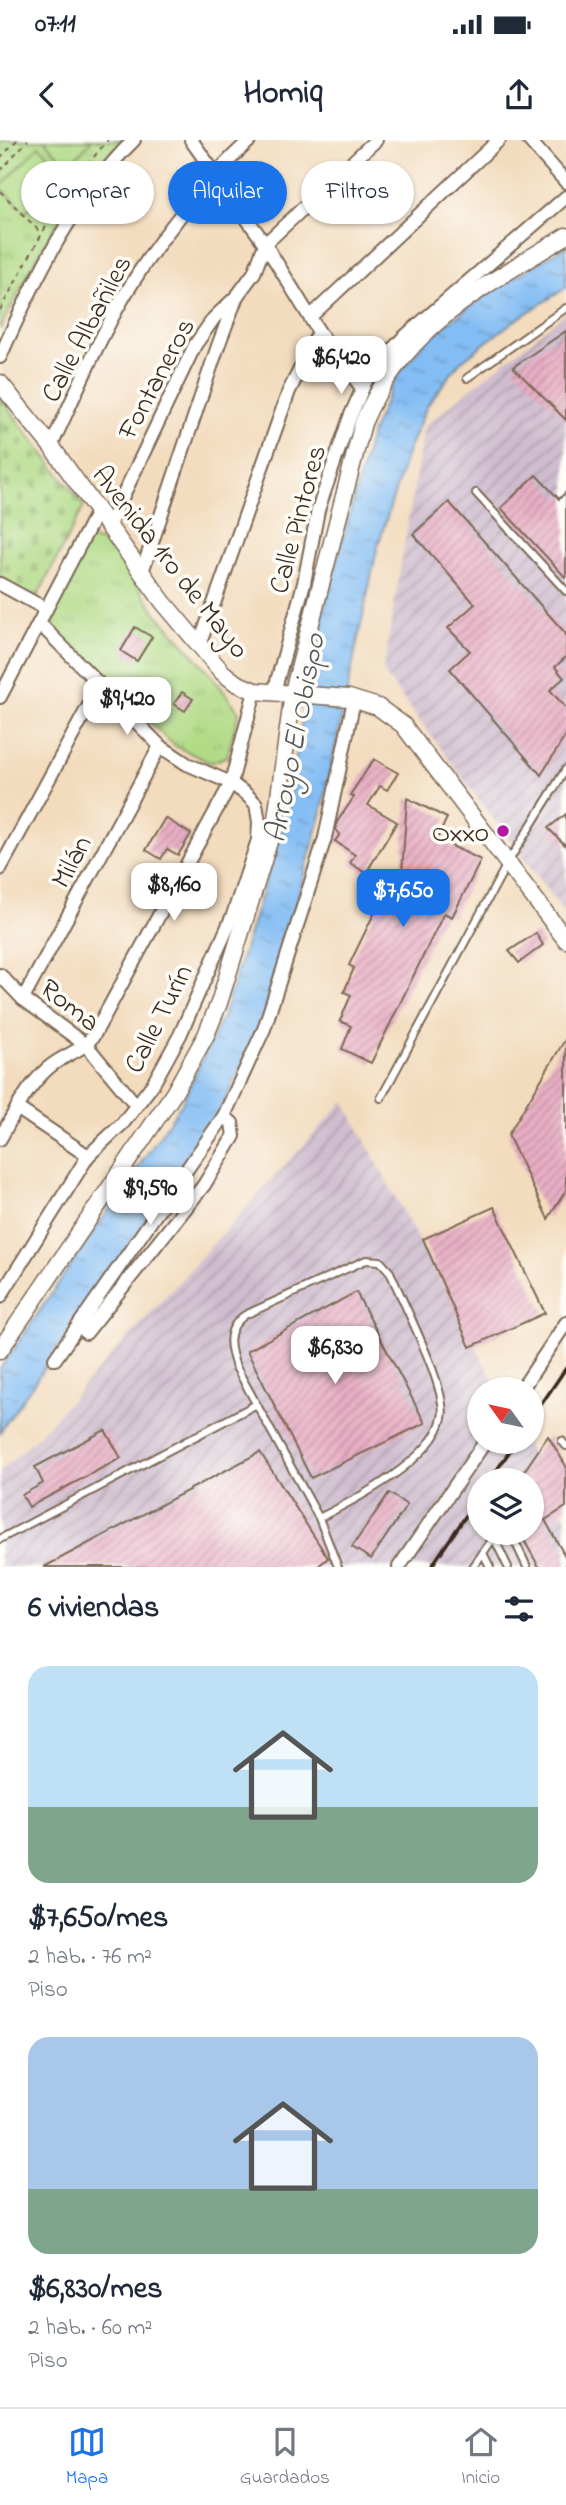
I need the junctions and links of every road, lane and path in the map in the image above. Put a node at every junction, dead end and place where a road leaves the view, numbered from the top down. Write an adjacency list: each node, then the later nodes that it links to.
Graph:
1 (17, 140): 10 (path)
2 (28, 140): 13 (path)
3 (108, 140): 19 (path)
4 (134, 140): 27 (street)
5 (191, 140): 11 (street)
6 (250, 140): 12 (street, Calle Albañiles)
7 (376, 140): 21 (street)
8 (499, 140): 25 (street)
9 (529, 140): 14 (street)
10 (0, 158)
11 (205, 161)
12 (230, 161)
13 (0, 171)
14 (566, 182)
15 (0, 191): 19 (path)
16 (566, 197): 30 (street, Calle Pintores)
17 (176, 224): 31 (street, Calle Albañiles)
18 (250, 224): 21 (street)
19 (41, 232): 24 (path)
20 (566, 236): 44 (street)
21 (265, 244): 22 (street); 25 (street)
22 (237, 296): 34 (street, Fontaneros); 35 (street)
23 (566, 308): 28 (lane)
24 (0, 310)
25 (310, 317): 26 (street)
26 (319, 332): 30 (street); 40 (street)
27 (0, 356)
28 (467, 378)
29 (0, 383): 31 (street, Avenida 1ro de Mayo)
30 (362, 388): 43 (street, Calle Pintores)
31 (51, 446): 33 (street, Avenida 1ro de Mayo)
32 (476, 494): 37 (lane)
33 (97, 512): 34 (street, Avenida 1ro de Mayo); 38 (street)
34 (108, 527): 35 (street, Avenida 1ro de Mayo)
35 (142, 572): 40 (street, Avenida 1ro de Mayo)
36 (0, 584): 38 (street)
37 (566, 591)
38 (46, 609): 39 (street)
39 (39, 623): 41 (street); 45 (street)
40 (199, 646): 42 (street, Avenida 1ro de Mayo)
41 (100, 685): 47 (street); 51 (street)
42 (255, 691): 43 (street, Avenida 1ro de Mayo); 49 (street)
43 (274, 692): 44 (street, Avenida 1ro de Mayo)
44 (296, 692): 46 (street, Avenida 1ro de Mayo); 65 (street)
45 (0, 697)
46 (352, 699): 50 (street, Avenida 1ro de Mayo); 59 (street)
47 (160, 746): 49 (street); 54 (street, Milán)
48 (566, 769): 50 (lane)
49 (231, 783): 55 (street); 57 (street, Calle Turín)
50 (508, 862): 52 (street, Avenida 1ro de Mayo); 56 (lane)
51 (0, 869)
52 (566, 940)
53 (0, 975): 54 (street, Roma)
54 (23, 999): 55 (street, Roma)
55 (87, 1046): 57 (street, Roma); 58 (street)
56 (381, 1098)
57 (136, 1105): 61 (street, Calle Turín)
58 (17, 1108): 60 (street); 61 (street)
59 (224, 1116): 64 (street); 66 (street)
60 (0, 1139)
61 (88, 1156): 62 (street, Calle Turín)
62 (0, 1297)
63 (566, 1323): 67 (street)
64 (86, 1333)
65 (0, 1350)
66 (55, 1359)
67 (530, 1377)
68 (255, 1405): 70 (lane); 70 (lane); 71 (lane)
69 (477, 1454): 77 (street)
70 (319, 1518): 76 (lane)
71 (0, 1539)
72 (489, 1545): 75 (lane)
73 (500, 1545): 80 (lane)
74 (517, 1545): 81 (lane)
75 (483, 1553): 78 (lane); 79 (lane)
76 (338, 1567)
77 (400, 1567)
78 (473, 1567)
79 (490, 1567)
80 (508, 1567)
81 (527, 1567)

